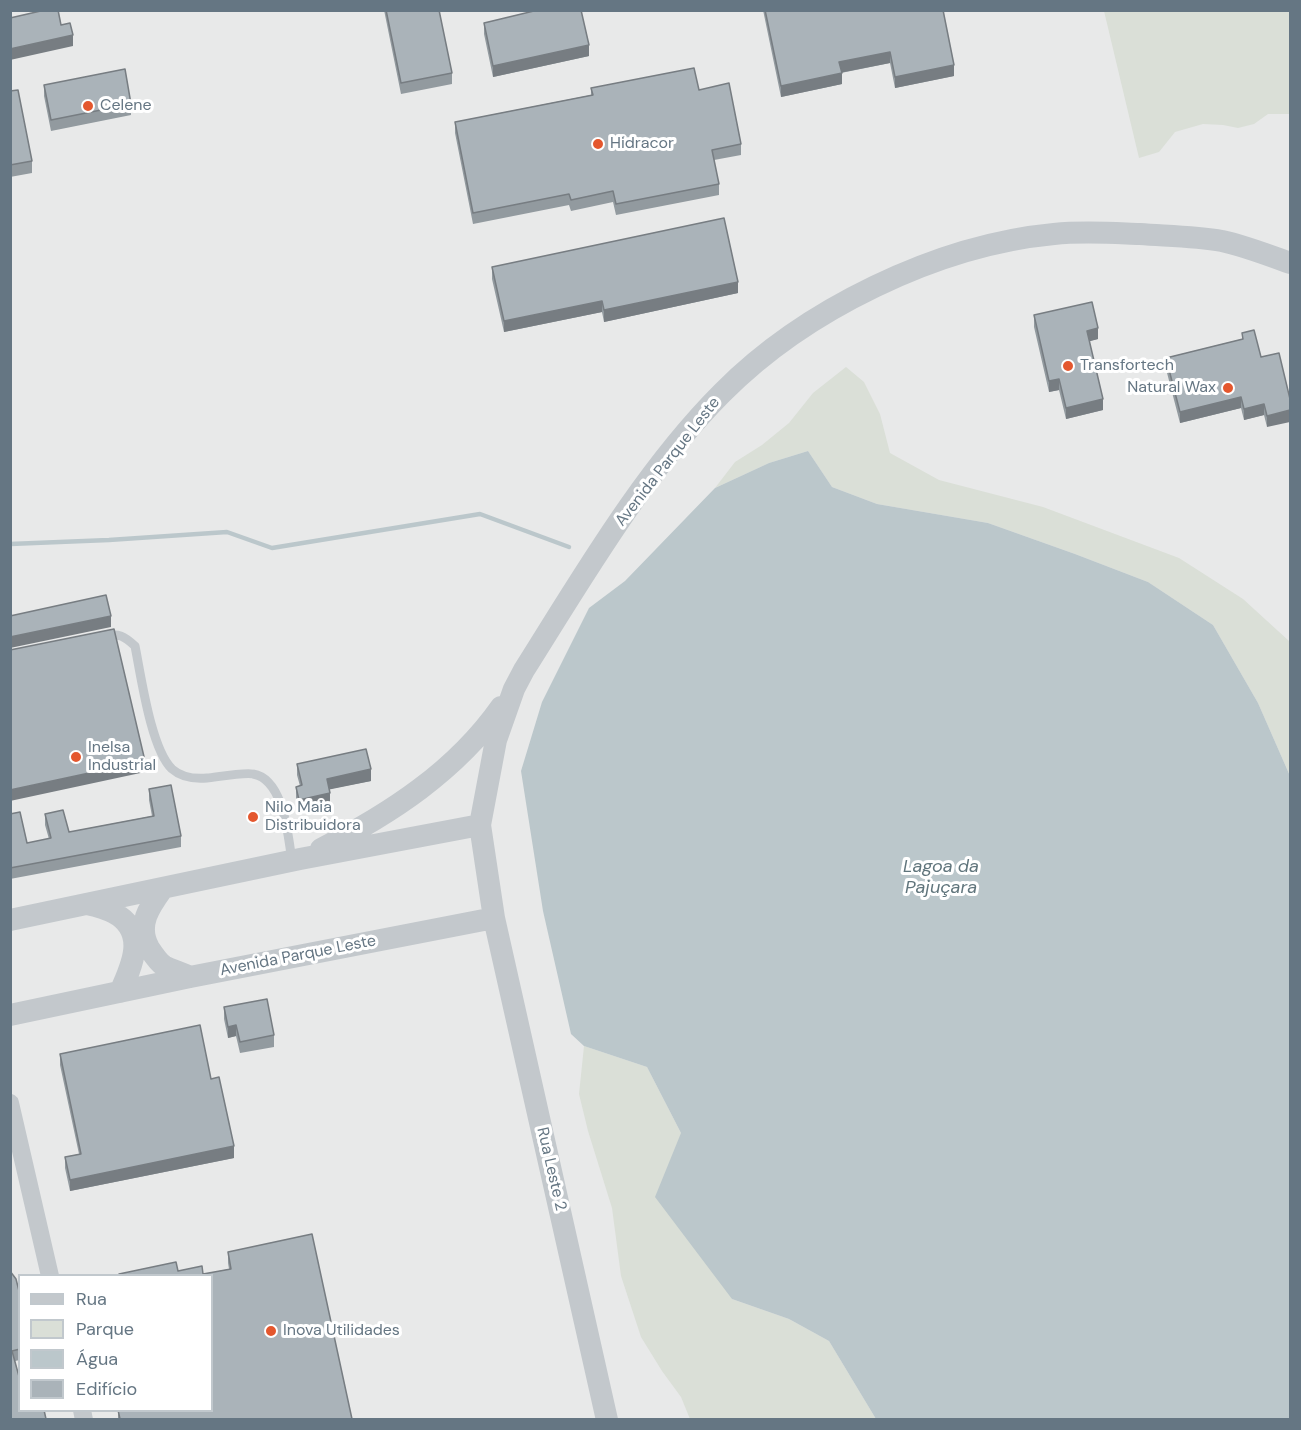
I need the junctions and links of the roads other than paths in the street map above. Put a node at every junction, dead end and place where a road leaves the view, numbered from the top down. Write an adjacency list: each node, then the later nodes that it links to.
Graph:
1 (1290, 263): 3 (street, Avenida Parque Leste)
2 (96, 638): 5 (lane)
3 (514, 689): 4 (street, Avenida Parque Leste); 5 (street)
4 (480, 825): 5 (street); 8 (street, Avenida Parque Leste)
5 (296, 860): 6 (street)
6 (163, 888): 7 (street); 10 (street)
7 (87, 904): 9 (street); 11 (street)
8 (494, 918): 10 (street, Avenida Parque Leste); 15 (street, Rua Leste 2)
9 (10, 920)
10 (190, 977): 11 (street, Avenida Parque Leste)
11 (120, 992): 12 (street, Avenida Parque Leste)
12 (10, 1015)
13 (10, 1103): 14 (street)
14 (50, 1274)
15 (607, 1419)

